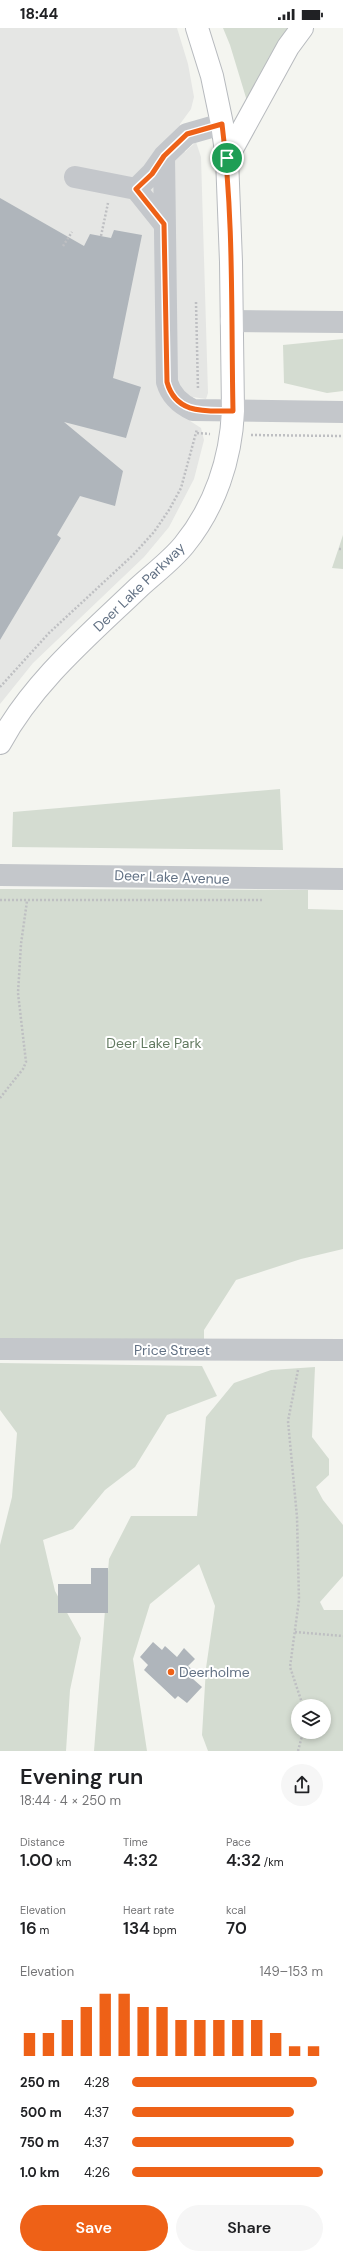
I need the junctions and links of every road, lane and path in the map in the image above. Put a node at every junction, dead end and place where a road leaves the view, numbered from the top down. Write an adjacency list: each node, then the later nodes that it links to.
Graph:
1 (197, 28): 3 (main road, Deer Lake Parkway)
2 (302, 28): 5 (main road)
3 (222, 124): 4 (street); 5 (main road, Deer Lake Parkway)
4 (164, 156): 7 (street); 9 (street)
5 (227, 158): 14 (main road, Deer Lake Parkway)
6 (75, 178): 7 (street)
7 (136, 189): 9 (street)
8 (108, 203): 11 (path)
9 (164, 224): 17 (street)
10 (72, 232): 12 (path)
11 (101, 236)
12 (63, 246)
13 (196, 302): 16 (path)
14 (231, 321): 15 (street); 17 (main road, Deer Lake Parkway)
15 (343, 322)
16 (198, 398)
17 (233, 411): 18 (street); 25 (main road, Deer Lake Parkway)
18 (343, 412)
19 (196, 425): 24 (path)
20 (257, 435): 21 (path)
21 (343, 436)
22 (339, 549): 23 (path)
23 (343, 549)
24 (0, 687)
25 (0, 743)
26 (0, 875): 27 (street, Deer Lake Avenue)
27 (343, 879)
28 (0, 900): 30 (path)
29 (264, 900): 30 (path)
30 (27, 901): 31 (path)
31 (0, 1098)
32 (0, 1349): 33 (street, Price Street)
33 (296, 1350): 34 (street, Price Street); 35 (path)
34 (343, 1350)
35 (295, 1632): 36 (path); 37 (path)
36 (343, 1636)
37 (301, 1699)
38 (301, 1739): 39 (path)
39 (298, 1751)

